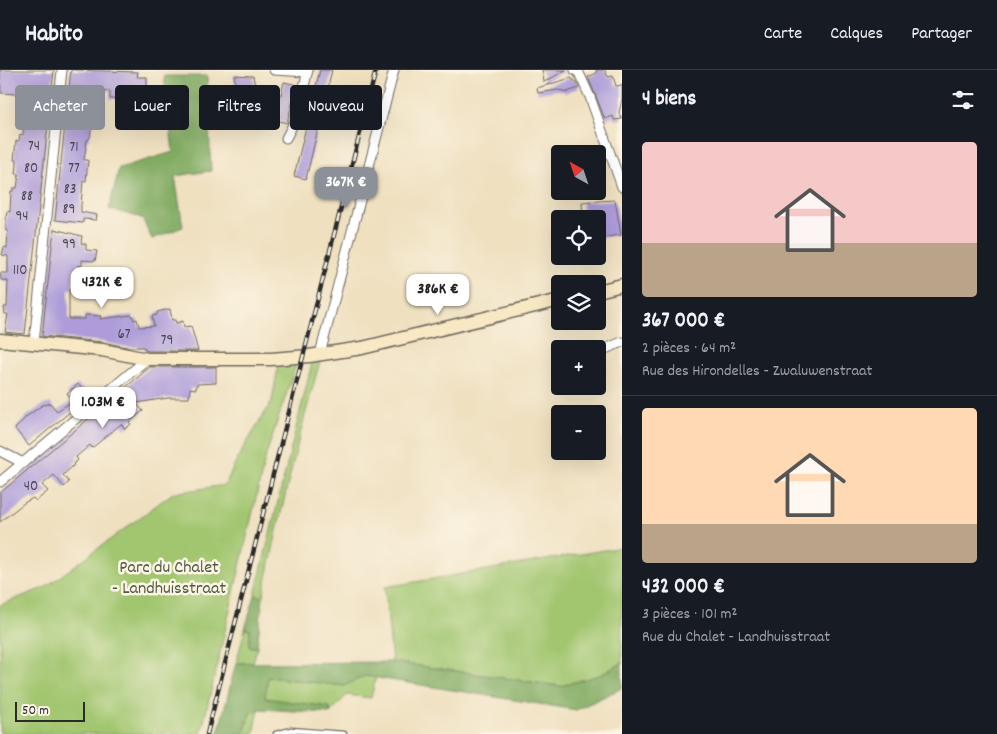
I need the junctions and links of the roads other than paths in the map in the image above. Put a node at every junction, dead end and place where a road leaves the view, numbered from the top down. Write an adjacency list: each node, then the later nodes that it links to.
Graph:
1 (62, 70): 13 (street)
2 (274, 70): 5 (street)
3 (394, 70): 15 (street)
4 (575, 70): 7 (street)
5 (308, 71): 6 (street)
6 (286, 138)
7 (621, 181)
8 (622, 285): 9 (street)
9 (606, 289)
10 (551, 302): 15 (street)
11 (0, 340): 13 (street)
12 (622, 342): 14 (street)
13 (34, 344): 16 (street)
14 (606, 349)
15 (320, 354): 16 (street)
16 (147, 358): 18 (street)
17 (0, 451): 18 (street)
18 (23, 463): 19 (street)
19 (0, 482)
20 (276, 734): 21 (lane)
21 (344, 734)

